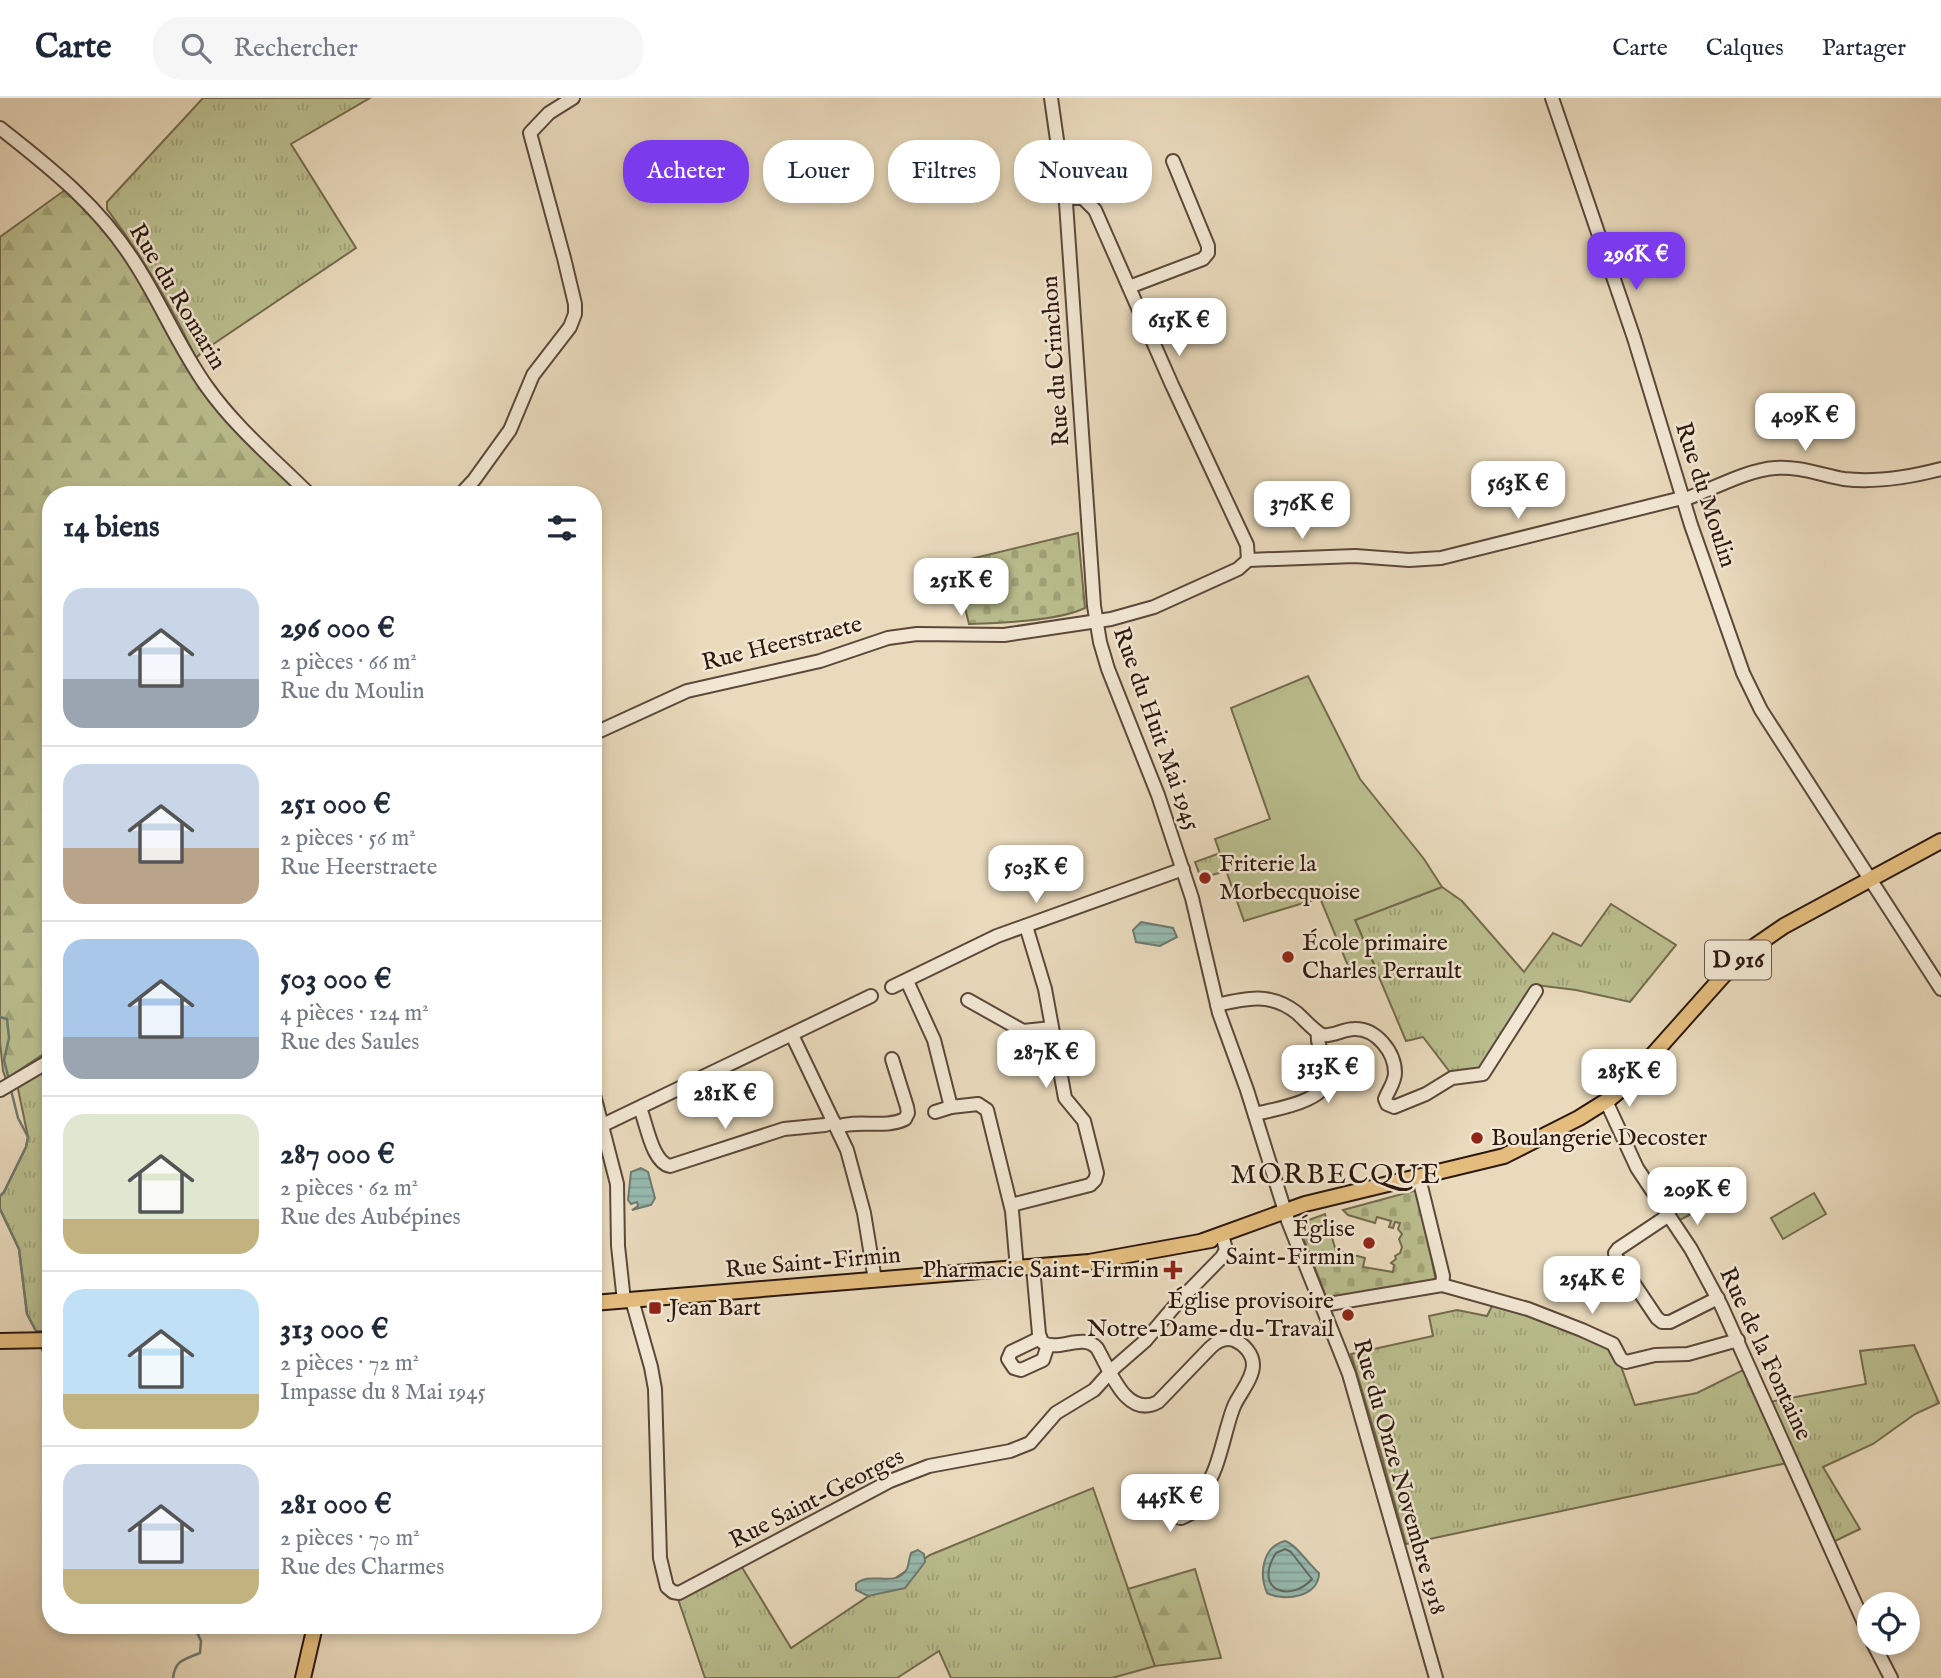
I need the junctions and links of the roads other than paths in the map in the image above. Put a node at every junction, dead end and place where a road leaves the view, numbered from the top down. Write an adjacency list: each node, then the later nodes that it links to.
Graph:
1 (573, 98): 12 (street)
2 (1051, 98): 5 (street, Rue du Crinchon)
3 (1552, 98): 13 (street, Rue du Moulin)
4 (0, 128): 11 (street, Rue du Romarin)
5 (1057, 140)
6 (1173, 161): 9 (street)
7 (1066, 203): 15 (street, Rue du Crinchon)
8 (1089, 203): 9 (street)
9 (1129, 287): 14 (street)
10 (1941, 469): 13 (street, Rue Heerstraete)
11 (301, 486)
12 (468, 486)
13 (1683, 499): 14 (street, Rue Heerstraete); 19 (street, Rue du Moulin)
14 (1248, 560): 15 (street, Rue Heerstraete)
15 (1096, 621): 16 (street, Rue Heerstraete); 18 (street, Rue du Huit Mai 1945)
16 (602, 730)
17 (1941, 841): 19 (main road, D 916)
18 (1183, 869): 20 (street); 27 (street, Rue du Huit Mai 1945)
19 (1871, 879): 23 (street, Rue du Moulin); 34 (main road, D 916)
20 (1026, 926): 21 (street); 28 (street)
21 (906, 981): 22 (street); 35 (street)
22 (892, 987)
23 (1941, 989)
24 (1536, 991): 29 (street)
25 (871, 996): 30 (street)
26 (968, 1000): 28 (street)
27 (1217, 1005): 29 (street); 38 (street, Rue du Huit Mai 1945)
28 (1052, 1028): 43 (street)
29 (1318, 1034): 38 (street)
30 (792, 1035): 36 (street); 40 (street)
31 (892, 1059): 40 (street)
32 (42, 1065): 33 (street)
33 (7, 1085)
34 (1606, 1101): 42 (main road, D 916); 45 (street, Rue de la Fontaine)
35 (951, 1107): 37 (street); 43 (street)
36 (640, 1108): 40 (street); 41 (street)
37 (935, 1112)
38 (1255, 1114): 44 (street, Rue du Huit Mai 1945)
39 (602, 1122): 41 (street)
40 (836, 1124): 49 (street)
41 (603, 1125): 52 (street)
42 (1419, 1178): 44 (main road, D 916); 50 (street)
43 (1011, 1205): 48 (street)
44 (1287, 1215): 46 (main road, Rue Saint-Firmin / D 916); 54 (street, Rue du Onze Novembre 1918)
45 (1669, 1215): 51 (street, Rue de la Fontaine); 51 (street)
46 (1223, 1236): 47 (main road, Rue Saint-Firmin / D 916); 58 (street, Rue Saint-Georges)
47 (1033, 1267): 48 (main road, Rue Saint-Firmin / D 916); 58 (street)
48 (1017, 1269): 49 (main road, Rue Saint-Firmin / D 916)
49 (875, 1280): 52 (main road, Rue Saint-Firmin / D 916)
50 (1442, 1285): 54 (street); 56 (street)
51 (1718, 1298): 56 (street, Rue de la Fontaine)
52 (628, 1301): 53 (main road, Rue Saint-Firmin / D 916); 58 (street, Rue Saint-Georges)
53 (602, 1302)
54 (1323, 1305): 64 (street, Rue du Onze Novembre 1918)
55 (42, 1340): 57 (main road)
56 (1738, 1340): 60 (street, Rue de la Fontaine)
57 (0, 1341)
58 (1110, 1371): 59 (street)
59 (1203, 1489)
60 (1857, 1607)
61 (313, 1634): 63 (main road)
62 (1879, 1655): 65 (street)
63 (303, 1678)
64 (1436, 1678)
65 (1891, 1678)

